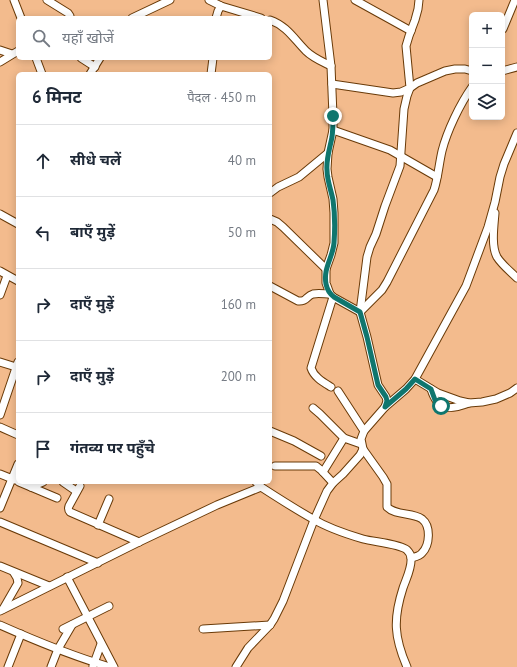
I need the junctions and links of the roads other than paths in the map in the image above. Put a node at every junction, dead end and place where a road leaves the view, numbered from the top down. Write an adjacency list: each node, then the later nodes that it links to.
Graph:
1 (14, 0): 10 (street)
2 (48, 0): 11 (street)
3 (170, 0): 12 (street)
4 (209, 0): 9 (street)
5 (323, 0): 25 (street)
6 (355, 0): 17 (street)
7 (419, 0): 17 (street)
8 (515, 0): 16 (street)
9 (222, 6): 13 (street); 14 (street)
10 (20, 16)
11 (70, 16)
12 (136, 16)
13 (217, 16)
14 (254, 16)
15 (272, 21): 25 (street)
16 (505, 24)
17 (411, 31): 34 (street)
18 (0, 50): 19 (street)
19 (15, 53): 24 (street)
20 (38, 60): 30 (street)
21 (84, 60): 26 (street)
22 (99, 60): 26 (street)
23 (213, 60): 32 (street)
24 (0, 62)
25 (331, 66): 33 (street)
26 (94, 67): 31 (street)
27 (517, 68): 29 (street)
28 (469, 70): 34 (street)
29 (505, 70)
30 (41, 72)
31 (91, 72)
32 (211, 72)
33 (332, 84): 34 (street); 36 (street)
34 (410, 88): 39 (street)
35 (469, 91): 40 (street)
36 (333, 130): 38 (street); 39 (street)
37 (517, 134): 42 (street)
38 (328, 154): 41 (street); 46 (street)
39 (401, 156): 40 (street); 54 (street)
40 (437, 177): 54 (street)
41 (272, 192)
42 (495, 202): 49 (street); 58 (street)
43 (0, 214): 45 (street)
44 (272, 220): 46 (street)
45 (16, 223)
46 (326, 269): 53 (street)
47 (0, 272): 48 (street)
48 (7, 276): 50 (street); 52 (street)
49 (517, 278)
50 (16, 280)
51 (272, 287): 53 (street)
52 (0, 296)
53 (332, 296): 54 (street); 59 (street)
54 (360, 312): 64 (street)
55 (0, 362): 56 (street)
56 (16, 364)
57 (16, 367): 66 (street)
58 (415, 379): 60 (street); 64 (street)
59 (331, 387)
60 (431, 389): 63 (street); 63 (street)
61 (338, 390): 68 (street)
62 (515, 391): 63 (street)
63 (469, 403)
64 (385, 407): 68 (street)
65 (314, 408): 71 (street)
66 (0, 415)
67 (0, 427): 70 (street)
68 (364, 431): 72 (street)
69 (272, 432): 73 (street)
70 (16, 434)
71 (344, 438): 72 (street); 75 (street)
72 (362, 447): 78 (street); 91 (street)
73 (321, 456)
74 (275, 466): 75 (street)
75 (323, 472): 78 (street)
76 (0, 474): 77 (street)
77 (16, 481): 86 (street)
78 (333, 483): 87 (street)
79 (24, 484): 83 (street)
80 (38, 484): 83 (street)
81 (68, 484): 89 (street)
82 (259, 484): 87 (street); 90 (street)
83 (31, 487): 84 (street)
84 (57, 498)
85 (109, 498): 89 (street)
86 (0, 508)
87 (314, 520): 91 (street); 102 (street)
88 (0, 522): 92 (street)
89 (98, 524): 90 (street)
90 (138, 542): 92 (street)
91 (411, 558): 114 (street)
92 (98, 563): 95 (street)
93 (0, 566): 94 (street)
94 (14, 573): 96 (street); 98 (street)
95 (67, 577): 96 (street); 99 (street)
96 (49, 586): 98 (street)
97 (109, 606): 99 (street)
98 (1, 610)
99 (88, 617): 101 (street); 106 (street)
100 (0, 625): 105 (street)
101 (72, 625): 104 (street); 107 (street)
102 (270, 625): 103 (street); 113 (street)
103 (202, 629)
104 (63, 630)
105 (21, 634): 107 (street); 109 (street)
106 (101, 644): 108 (street); 112 (street)
107 (58, 649): 108 (street); 110 (street)
108 (94, 665): 111 (street)
109 (8, 667)
110 (50, 667)
111 (110, 667)
112 (114, 667)
113 (236, 667)
114 (407, 667)

